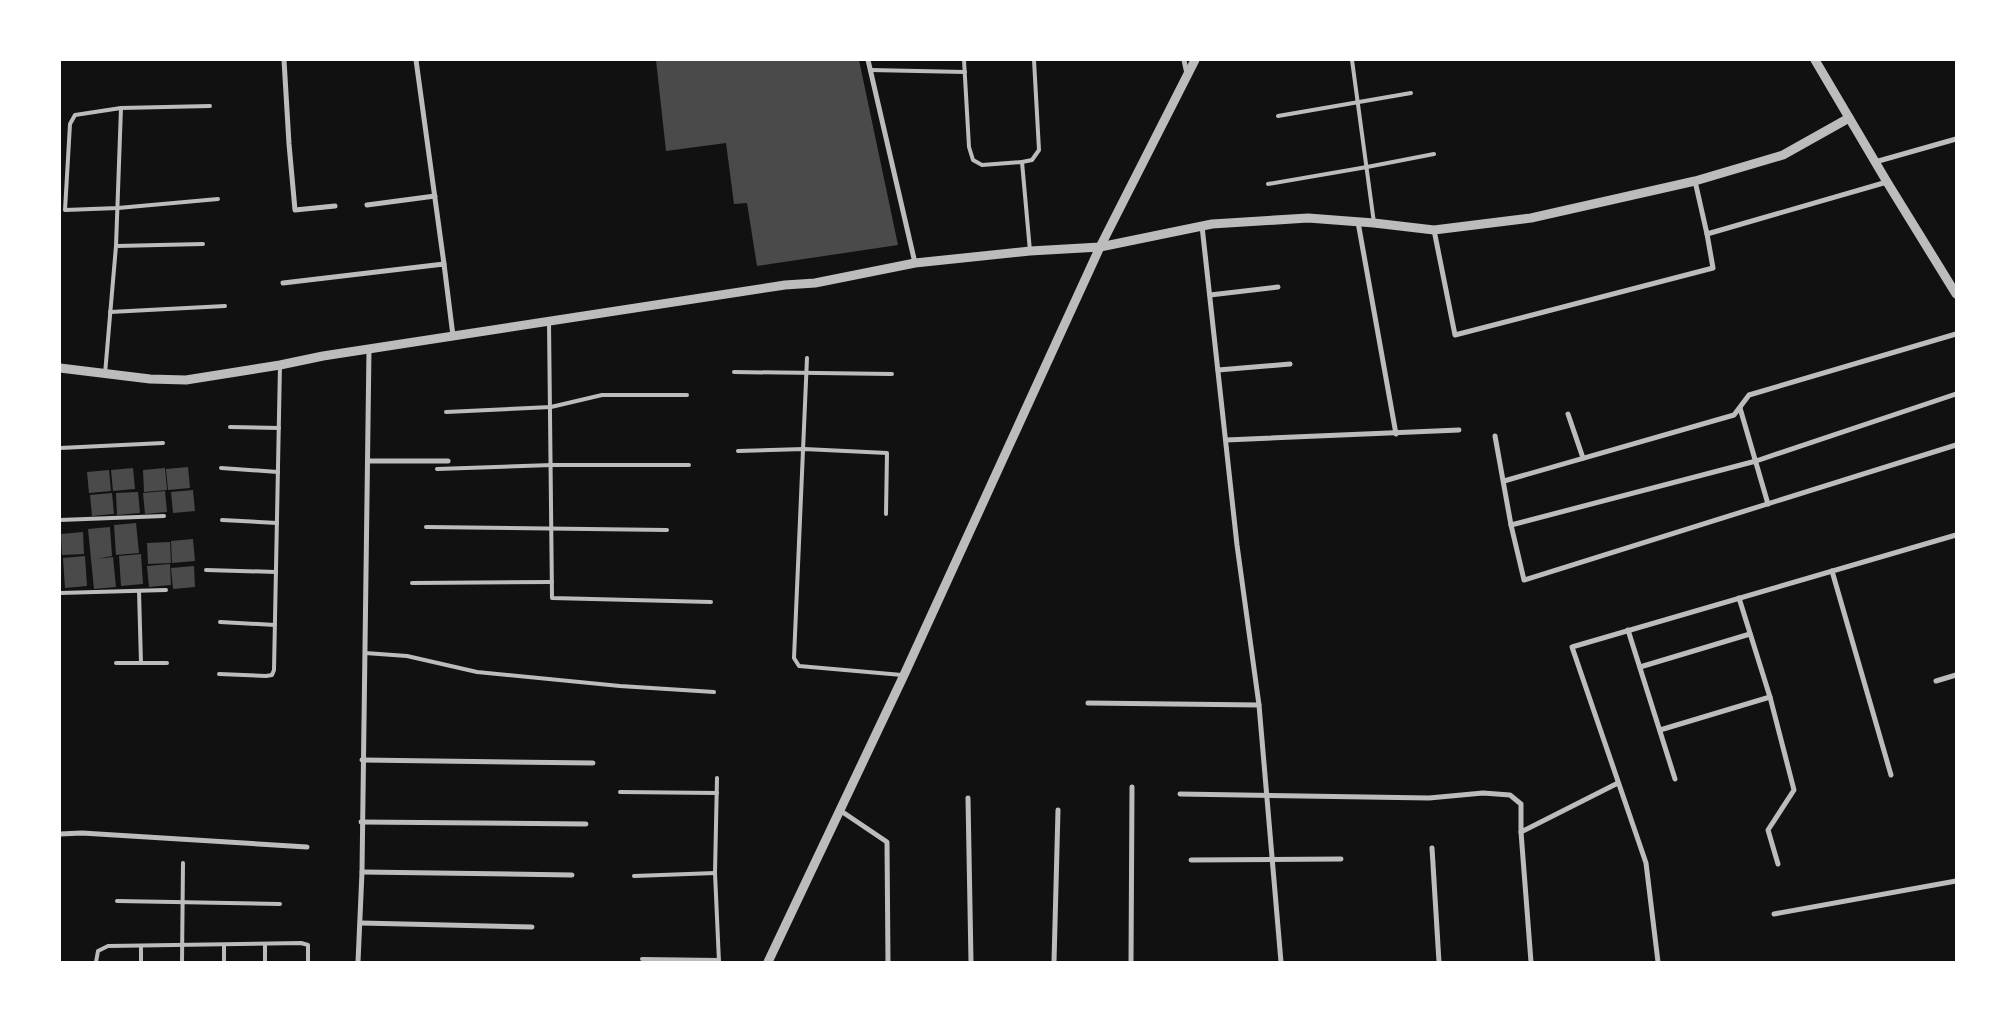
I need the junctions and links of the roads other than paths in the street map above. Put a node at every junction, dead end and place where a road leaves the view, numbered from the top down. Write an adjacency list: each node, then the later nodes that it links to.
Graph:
1 (284, 60): 30 (street)
2 (416, 60): 27 (street)
3 (868, 60): 10 (street)
4 (964, 60): 11 (lane)
5 (1034, 60): 21 (lane)
6 (1184, 60): 12 (street)
7 (1195, 60): 12 (street)
8 (1352, 60): 14 (lane)
9 (1815, 60): 18 (street)
10 (870, 70): 11 (lane); 41 (street)
11 (965, 72): 21 (lane)
12 (1187, 76): 39 (street)
13 (1410, 94): 14 (lane)
14 (1357, 103): 17 (lane); 23 (lane)
15 (210, 106): 16 (lane)
16 (121, 108): 31 (lane); 31 (lane)
17 (1278, 116)
18 (1849, 118): 22 (street); 24 (street)
19 (1956, 139): 22 (street)
20 (1434, 154): 23 (lane)
21 (1022, 162): 40 (lane)
22 (1875, 162): 25 (street)
23 (1367, 167): 26 (lane); 33 (lane)
24 (1695, 181): 35 (street); 36 (street)
25 (1887, 182): 36 (street); 45 (street)
26 (1268, 184)
27 (435, 196): 29 (street); 42 (street)
28 (218, 198): 31 (lane)
29 (367, 205)
30 (335, 206)
31 (118, 208): 38 (lane)
32 (1358, 222): 33 (street); 34 (street); 71 (street)
33 (1374, 222): 35 (street)
34 (1202, 226): 39 (street); 46 (street)
35 (1434, 230): 36 (street)
36 (1706, 234)
37 (203, 244): 38 (lane)
38 (116, 246): 48 (lane)
39 (1100, 247): 40 (street); 121 (street)
40 (1030, 252): 41 (street)
41 (915, 263): 49 (street)
42 (444, 264): 43 (street); 51 (street)
43 (283, 283)
44 (1278, 287): 46 (street)
45 (1956, 294)
46 (1210, 295): 57 (street)
47 (225, 306): 48 (lane)
48 (110, 312): 60 (lane)
49 (549, 322): 51 (street); 64 (lane)
50 (1956, 334): 65 (street)
51 (453, 336): 52 (street)
52 (369, 349): 55 (street); 80 (street)
53 (808, 358): 59 (lane)
54 (1290, 364): 57 (street)
55 (280, 365): 60 (street); 69 (lane)
56 (60, 368): 60 (street)
57 (1218, 370): 73 (street)
58 (734, 372): 59 (lane)
59 (807, 372): 61 (lane); 77 (lane)
60 (105, 374)
61 (892, 374)
62 (1956, 394): 82 (street)
63 (687, 395): 64 (lane)
64 (551, 408): 66 (lane); 83 (lane)
65 (1740, 408): 79 (street); 82 (street)
66 (446, 412)
67 (1568, 414): 79 (street)
68 (230, 427): 69 (lane)
69 (278, 428): 87 (lane)
70 (1459, 430): 71 (street)
71 (1396, 434): 73 (street)
72 (1495, 436): 88 (street)
73 (1226, 440): 126 (street)
74 (163, 443): 76 (lane)
75 (1956, 445): 89 (street)
76 (60, 448)
77 (804, 449): 78 (lane); 90 (lane); 121 (lane)
78 (738, 451)
79 (1583, 458): 88 (street)
80 (368, 461): 81 (street); 114 (street)
81 (448, 461)
82 (1756, 462): 89 (street); 95 (street)
83 (552, 465): 84 (lane); 86 (lane); 97 (lane)
84 (689, 465)
85 (221, 468): 87 (lane)
86 (437, 469)
87 (278, 472): 94 (lane)
88 (1504, 481): 95 (street)
89 (1768, 504): 95 (street)
90 (886, 514)
91 (164, 516): 92 (lane)
92 (60, 520)
93 (222, 520): 94 (lane)
94 (277, 523): 102 (lane)
95 (1510, 525)
96 (426, 527): 97 (lane)
97 (552, 529): 98 (lane); 103 (lane)
98 (666, 530)
99 (1956, 535): 101 (street)
100 (206, 570): 102 (lane)
101 (1832, 571): 108 (street); 130 (street)
102 (276, 572): 111 (lane)
103 (552, 582): 104 (lane); 109 (lane)
104 (412, 583)
105 (166, 590): 106 (lane)
106 (138, 591): 107 (lane); 116 (lane)
107 (60, 593)
108 (1739, 598): 112 (street); 113 (street)
109 (711, 602)
110 (220, 622): 111 (lane)
111 (275, 625): 119 (lane)
112 (1628, 630): 118 (street); 133 (street)
113 (1750, 634): 118 (street); 124 (street)
114 (365, 653): 123 (lane); 128 (street)
115 (116, 663): 116 (lane)
116 (140, 663): 117 (lane)
117 (167, 663)
118 (1640, 667): 127 (street)
119 (219, 674)
120 (1956, 675): 122 (street)
121 (904, 676): 141 (street)
122 (1936, 681)
123 (714, 692)
124 (1770, 697): 127 (street); 152 (street)
125 (1088, 703): 126 (street)
126 (1258, 705): 138 (street)
127 (1660, 730): 132 (street)
128 (362, 760): 129 (street); 142 (street)
129 (593, 763)
130 (1892, 775)
131 (717, 778): 136 (lane)
132 (1675, 779)
133 (1618, 782): 144 (street); 185 (street)
134 (1132, 787): 181 (street)
135 (620, 792): 136 (lane)
136 (717, 793): 154 (lane)
137 (1180, 794): 138 (street)
138 (1266, 795): 144 (street); 148 (street)
139 (968, 798): 179 (street)
140 (1058, 810): 180 (street)
141 (841, 811): 177 (street); 178 (street)
142 (361, 822): 143 (street); 153 (street)
143 (586, 824)
144 (1521, 832): 184 (street)
145 (60, 834): 146 (street)
146 (307, 847)
147 (1432, 848): 183 (street)
148 (1271, 859): 149 (street); 150 (street); 182 (street)
149 (1341, 859)
150 (1191, 860)
151 (183, 863): 159 (lane)
152 (1778, 864)
153 (362, 872): 155 (street); 162 (street)
154 (715, 873): 156 (lane); 169 (lane)
155 (572, 875)
156 (634, 876)
157 (1956, 881): 161 (street)
158 (118, 901): 159 (lane)
159 (182, 902): 160 (lane); 165 (lane)
160 (280, 904)
161 (1774, 914)
162 (360, 923): 163 (street); 176 (street)
163 (532, 927)
164 (265, 944): 166 (lane); 174 (lane); 175 (lane)
165 (182, 945): 166 (lane); 167 (lane); 172 (lane)
166 (224, 945): 173 (lane)
167 (141, 946): 170 (lane); 171 (lane)
168 (642, 959): 169 (lane)
169 (719, 961)
170 (96, 962)
171 (141, 962)
172 (182, 962)
173 (224, 962)
174 (265, 962)
175 (308, 962)
176 (358, 962)
177 (768, 962)
178 (888, 962)
179 (971, 962)
180 (1054, 962)
181 (1131, 962)
182 (1281, 962)
183 (1439, 962)
184 (1531, 962)
185 (1658, 962)

